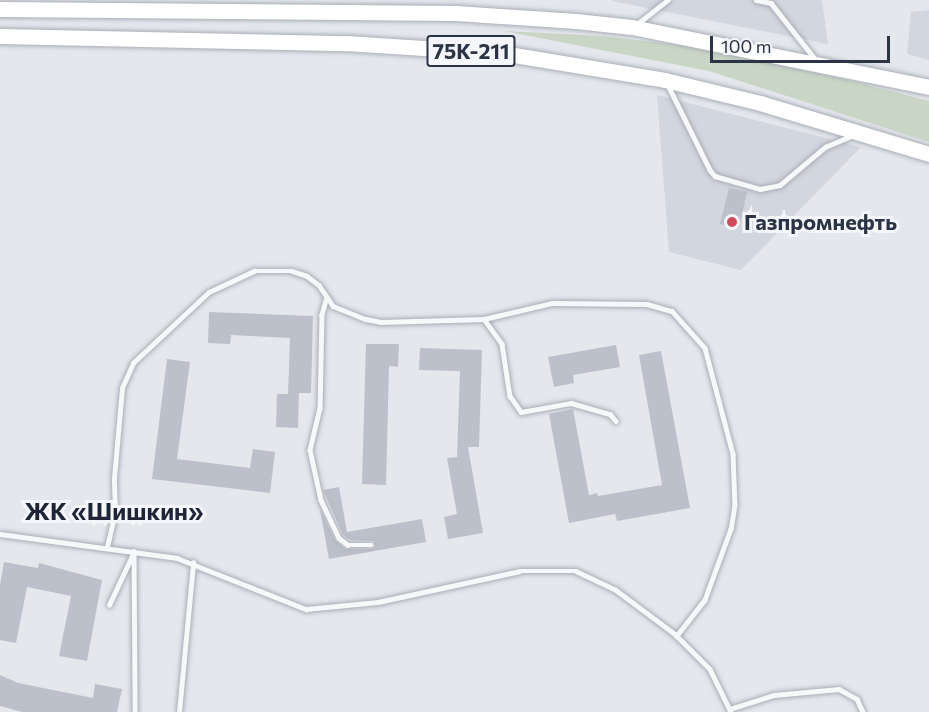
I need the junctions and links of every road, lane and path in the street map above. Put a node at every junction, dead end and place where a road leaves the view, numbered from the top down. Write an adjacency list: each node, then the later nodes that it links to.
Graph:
1 (669, 0): 5 (lane)
2 (756, 0): 3 (lane)
3 (771, 1): 7 (lane)
4 (0, 9): 5 (main road, 75К-211)
5 (632, 27): 7 (main road)
6 (0, 36): 8 (main road, 75К-211)
7 (818, 62): 9 (main road)
8 (665, 80): 10 (main road, 75К-211); 10 (lane)
9 (929, 87)
10 (875, 136): 11 (main road, 75К-211)
11 (929, 154)
12 (327, 297): 13 (lane); 16 (lane); 17 (lane)
13 (484, 319): 14 (lane); 21 (lane)
14 (616, 422)
15 (0, 534): 17 (lane)
16 (371, 545)
17 (107, 547): 18 (lane)
18 (134, 551): 19 (lane); 20 (lane); 23 (lane)
19 (193, 562): 21 (lane); 24 (lane)
20 (109, 605)
21 (677, 636): 22 (lane)
22 (730, 710): 25 (lane)
23 (135, 712)
24 (178, 712)
25 (863, 712)

